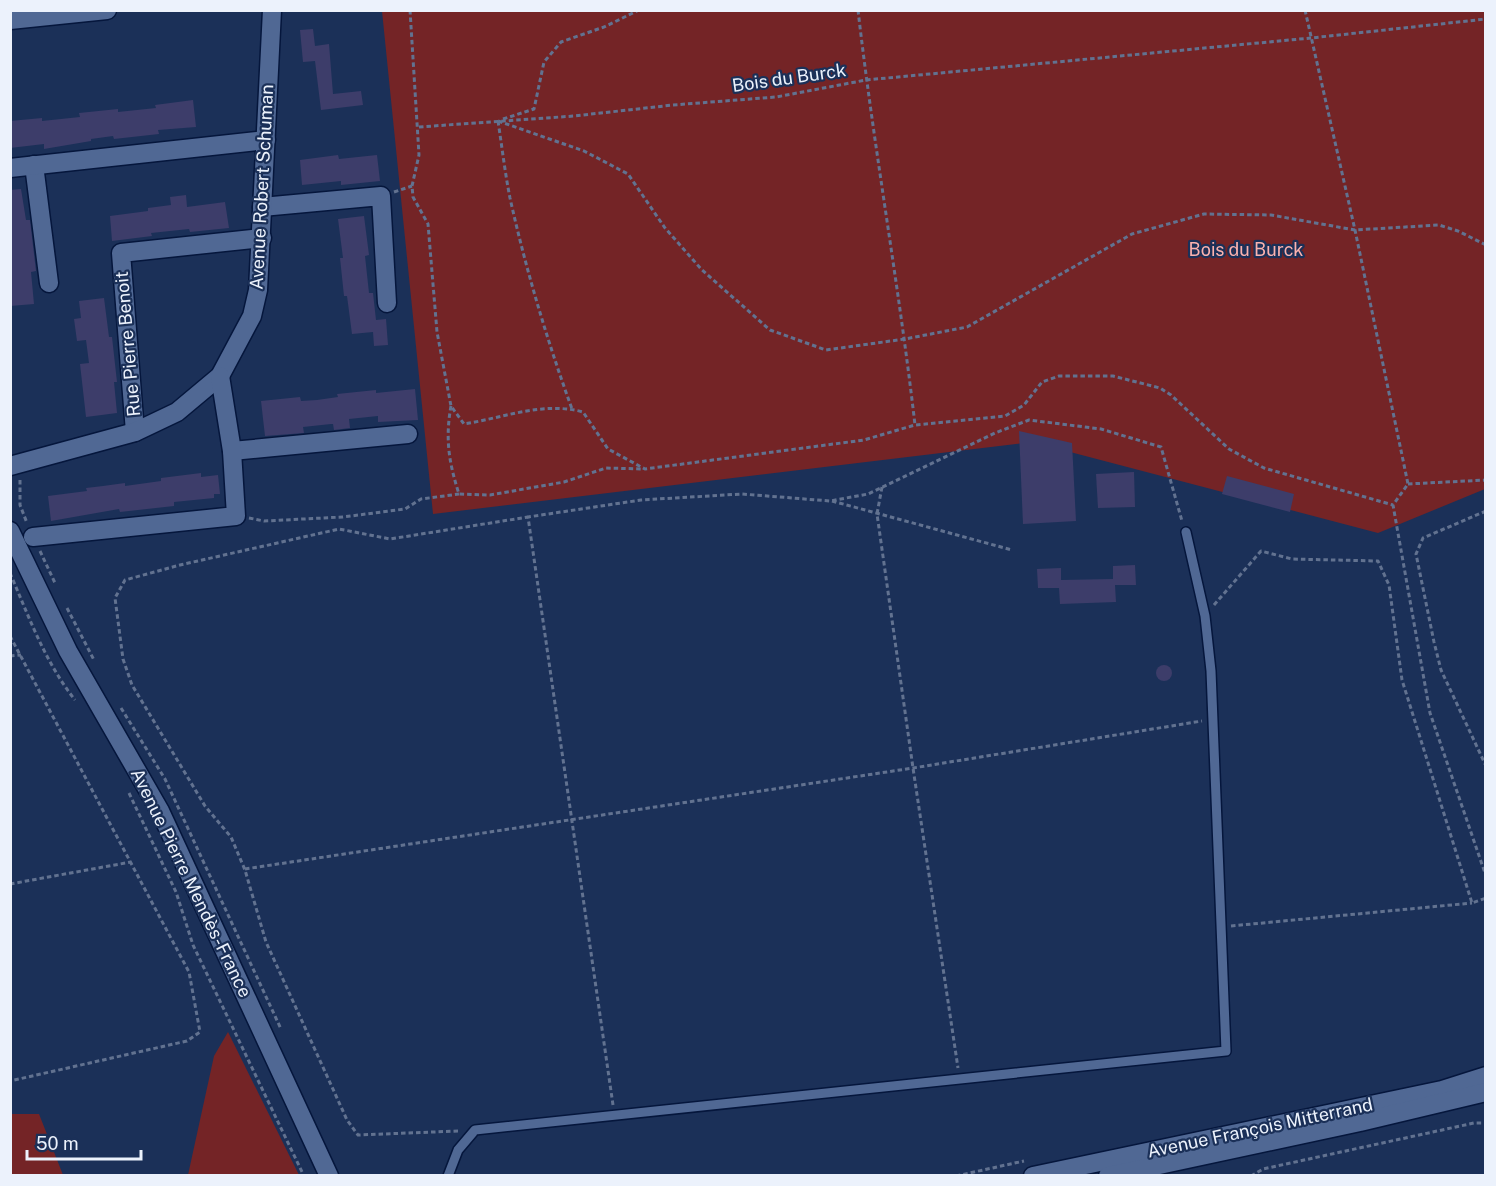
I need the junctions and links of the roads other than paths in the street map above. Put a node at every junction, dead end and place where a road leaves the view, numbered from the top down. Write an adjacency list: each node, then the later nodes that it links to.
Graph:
1 (107, 10): 3 (street)
2 (272, 10): 4 (street, Avenue Robert Schuman)
3 (10, 20)
4 (266, 140): 5 (street); 7 (street, Avenue Robert Schuman)
5 (34, 165): 6 (street); 9 (street)
6 (10, 168)
7 (262, 207): 8 (street, Avenue Robert Schuman); 10 (street)
8 (262, 238): 11 (street, Avenue Robert Schuman); 12 (street, Rue Pierre Benoit)
9 (49, 283)
10 (387, 303)
11 (220, 376): 12 (street, Avenue Robert Schuman); 14 (street)
12 (135, 432): 15 (street, Avenue Robert Schuman)
13 (408, 434): 14 (street)
14 (232, 451): 18 (street)
15 (10, 466)
16 (10, 531): 21 (street, Avenue Pierre Mendès-France)
17 (1186, 532): 22 (lane)
18 (33, 537)
19 (1485, 1076): 23 (street, Avenue François Mitterrand)
20 (1485, 1092): 24 (street, Avenue François Mitterrand)
21 (329, 1176)
22 (448, 1176)
23 (1033, 1176)
24 (1108, 1176)

